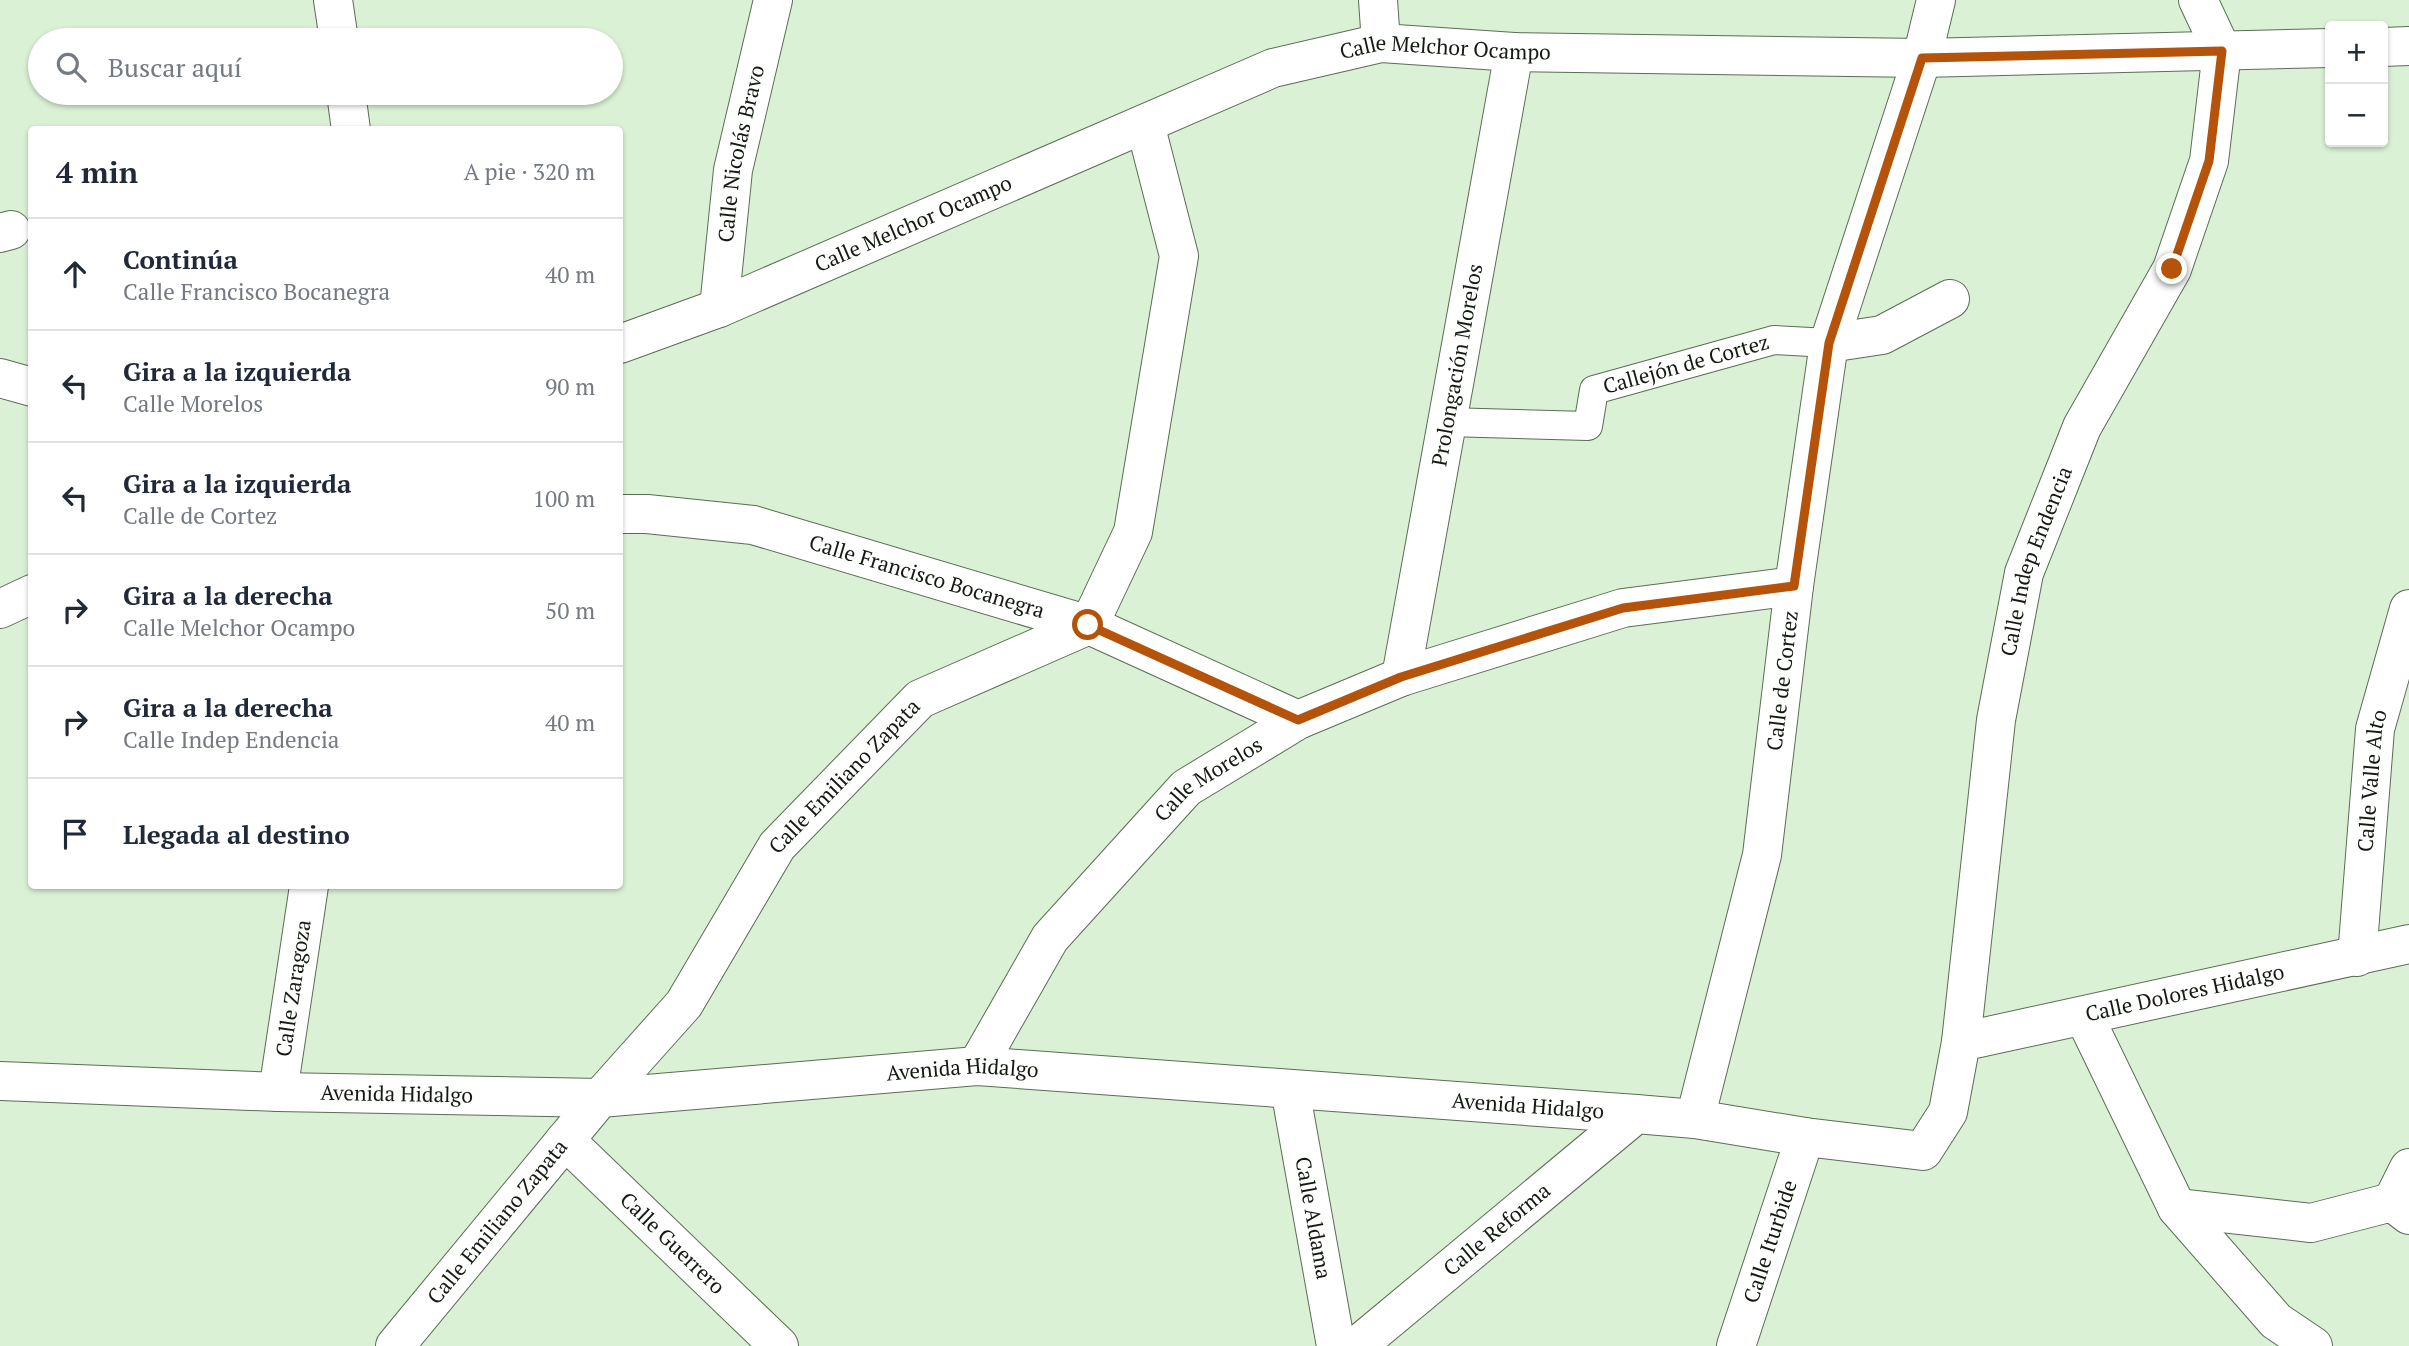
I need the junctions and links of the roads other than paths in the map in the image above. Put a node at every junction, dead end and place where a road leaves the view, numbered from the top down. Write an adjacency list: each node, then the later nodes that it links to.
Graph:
1 (333, 0): 6 (street)
2 (773, 0): 18 (street, Calle Nicolás Bravo)
3 (1377, 0): 7 (street)
4 (1936, 0): 13 (street, Calle de Cortez)
5 (2197, 0): 11 (street)
6 (337, 28)
7 (1381, 43): 12 (street, Calle Melchor Ocampo); 15 (street, Calle Melchor Ocampo)
8 (2409, 46): 9 (street)
9 (2388, 47)
10 (2325, 48): 11 (street, Calle Melchor Ocampo)
11 (2222, 51): 13 (street, Calle Melchor Ocampo); 36 (street, Calle Indep Endencia)
12 (1514, 52): 13 (street, Calle Melchor Ocampo); 23 (street, Prolongación Morelos)
13 (1922, 58): 20 (street, Calle de Cortez)
14 (348, 105): 16 (street)
15 (1145, 124): 18 (street, Calle Melchor Ocampo); 29 (street)
16 (350, 126)
17 (1950, 299): 20 (street)
18 (719, 308): 19 (street, Calle Melchor Ocampo)
19 (623, 343)
20 (1829, 343): 23 (street, Callejón de Cortez); 25 (street, Calle de Cortez)
21 (0, 378): 22 (street)
22 (28, 386)
23 (1447, 422): 30 (street, Prolongación Morelos)
24 (623, 514): 29 (street, Calle Francisco Bocanegra)
25 (1794, 586): 30 (street, Calle Morelos); 43 (street, Calle de Cortez)
26 (28, 596): 27 (street)
27 (0, 609)
28 (2409, 609): 34 (street, Calle Valle Alto)
29 (1088, 625): 31 (street, Calle Francisco Bocanegra); 41 (street, Calle Emiliano Zapata)
30 (1401, 677): 31 (street, Calle Morelos)
31 (1298, 720): 37 (street, Calle Morelos)
32 (309, 889): 40 (street, Calle Zaragoza)
33 (2409, 944): 34 (street, Calle Dolores Hidalgo)
34 (2357, 957): 35 (street, Calle Dolores Hidalgo)
35 (2084, 1016): 36 (street, Calle Dolores Hidalgo); 48 (street)
36 (1961, 1042): 46 (street, Calle Indep Endencia)
37 (977, 1066): 39 (street, Avenida Hidalgo); 41 (street, Avenida Hidalgo)
38 (0, 1081): 40 (street, Avenida Hidalgo)
39 (1290, 1089): 42 (street, Avenida Hidalgo); 52 (street, Calle Aldama)
40 (278, 1092): 41 (street, Avenida Hidalgo)
41 (600, 1098): 45 (street, Calle Emiliano Zapata)
42 (1636, 1114): 43 (street, Avenida Hidalgo); 53 (street, Calle Reforma)
43 (1695, 1119): 44 (street, Avenida Hidalgo)
44 (1805, 1137): 46 (street, Avenida Hidalgo); 54 (street, Calle Iturbide)
45 (565, 1140): 50 (street, Calle Emiliano Zapata); 51 (street, Calle Guerrero)
46 (1923, 1151)
47 (2409, 1168): 49 (street)
48 (2177, 1208): 49 (street); 55 (street)
49 (2401, 1209)
50 (395, 1346)
51 (779, 1346)
52 (1336, 1346)
53 (1357, 1346)
54 (1735, 1346)
55 (2313, 1346)

